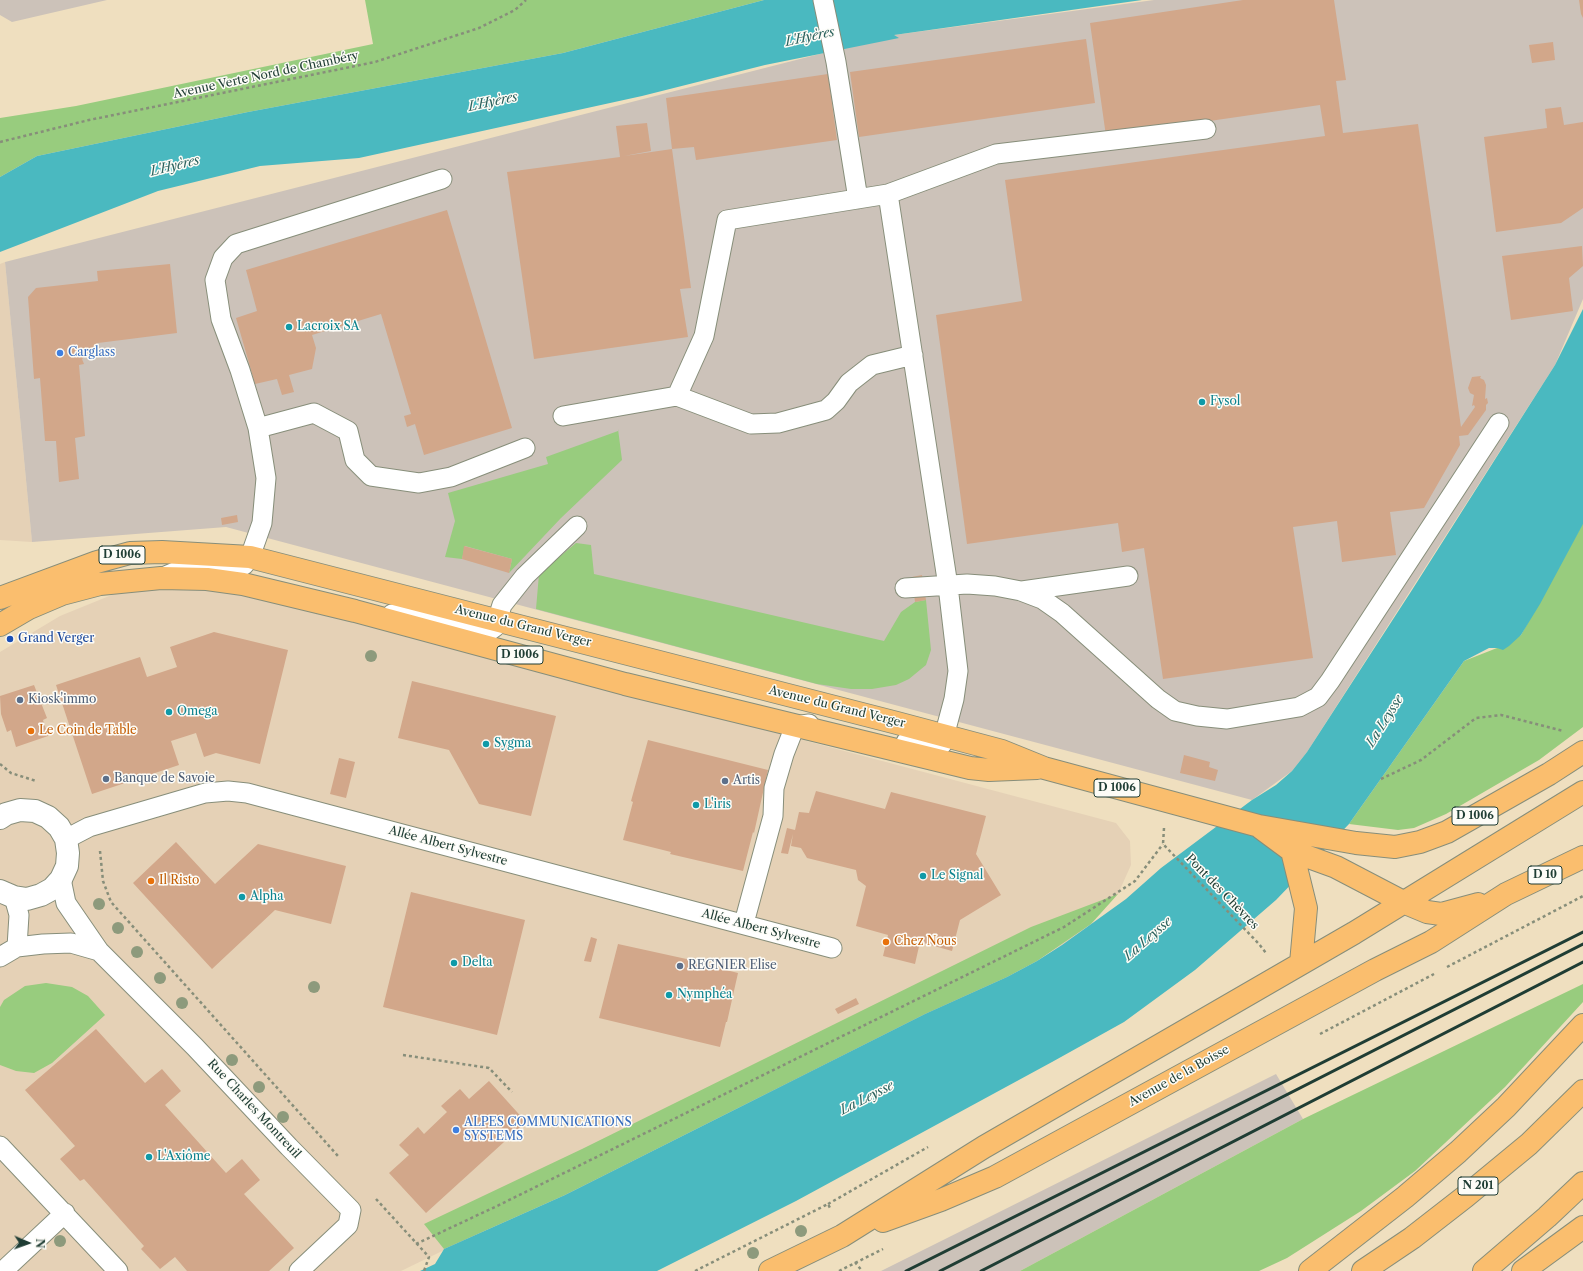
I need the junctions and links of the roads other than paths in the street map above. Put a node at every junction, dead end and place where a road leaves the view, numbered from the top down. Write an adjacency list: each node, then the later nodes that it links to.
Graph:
1 (823, 0): 5 (lane)
2 (1206, 129): 4 (lane)
3 (442, 179): 10 (lane)
4 (888, 194): 5 (lane); 6 (lane)
5 (858, 199): 7 (lane)
6 (913, 355): 7 (lane); 16 (lane)
7 (677, 396): 8 (lane)
8 (563, 416)
9 (1498, 423): 18 (lane)
10 (258, 428): 11 (lane); 13 (lane)
11 (525, 448)
12 (577, 526): 21 (lane)
13 (250, 557): 15 (lane); 19 (main road, Avenue du Grand Verger / D 1006); 21 (main road, Avenue du Grand Verger / D 1006)
14 (1128, 576): 18 (lane)
15 (161, 578): 20 (main road, Avenue du Grand Verger / D 1006); 22 (main road, Avenue du Grand Verger / D 1006)
16 (948, 586): 17 (lane); 18 (lane); 24 (lane)
17 (905, 588)
18 (1021, 591)
19 (0, 598)
20 (355, 611): 21 (lane); 23 (main road, Avenue du Grand Verger / D 1006)
21 (497, 619): 24 (main road, Avenue du Grand Verger / D 1006)
22 (0, 625)
23 (795, 726): 24 (lane); 26 (main road, Avenue du Grand Verger / D 1006); 37 (lane)
24 (946, 736): 26 (main road, Avenue du Grand Verger / D 1006)
25 (1583, 752): 29 (main road, Avenue du Grand Verger / D 1006)
26 (1044, 768): 29 (main road, Avenue du Grand Verger / D 1006)
27 (1583, 792): 36 (main road, Avenue de la Boisse)
28 (2, 814): 30 (street)
29 (1259, 826): 31 (main road, Avenue du Grand Verger)
30 (66, 839): 33 (street); 37 (lane, Allée Albert Sylvestre)
31 (1292, 851): 36 (main road, Avenue du Grand Verger); 42 (main road)
32 (1583, 857): 35 (main road, D 10)
33 (61, 879): 34 (street); 40 (lane, Rue Charles Montreuil)
34 (7, 894): 38 (lane)
35 (1506, 894): 36 (main road, Avenue du Grand Verger); 49 (main road, Avenue de la Boisse)
36 (1403, 902): 42 (main road, Avenue de la Boisse)
37 (744, 923): 39 (lane, Allée Albert Sylvestre)
38 (17, 947): 40 (lane, Rue Charles Montreuil); 41 (lane, Rue Charles Montreuil)
39 (832, 948)
40 (98, 951): 52 (lane, Rue Charles Montreuil)
41 (0, 957)
42 (1301, 963): 49 (main road, Avenue de la Boisse)
43 (1583, 1025): 54 (main road)
44 (1583, 1091): 55 (main road, N 201)
45 (0, 1146): 47 (lane)
46 (1583, 1183): 56 (main road)
47 (65, 1213): 50 (lane); 51 (lane)
48 (1583, 1227): 57 (main road)
49 (842, 1236): 53 (main road, Avenue de la Boisse)
50 (3, 1271)
51 (118, 1271)
52 (299, 1271)
53 (770, 1271)
54 (1310, 1271)
55 (1363, 1271)
56 (1484, 1271)
57 (1522, 1271)

